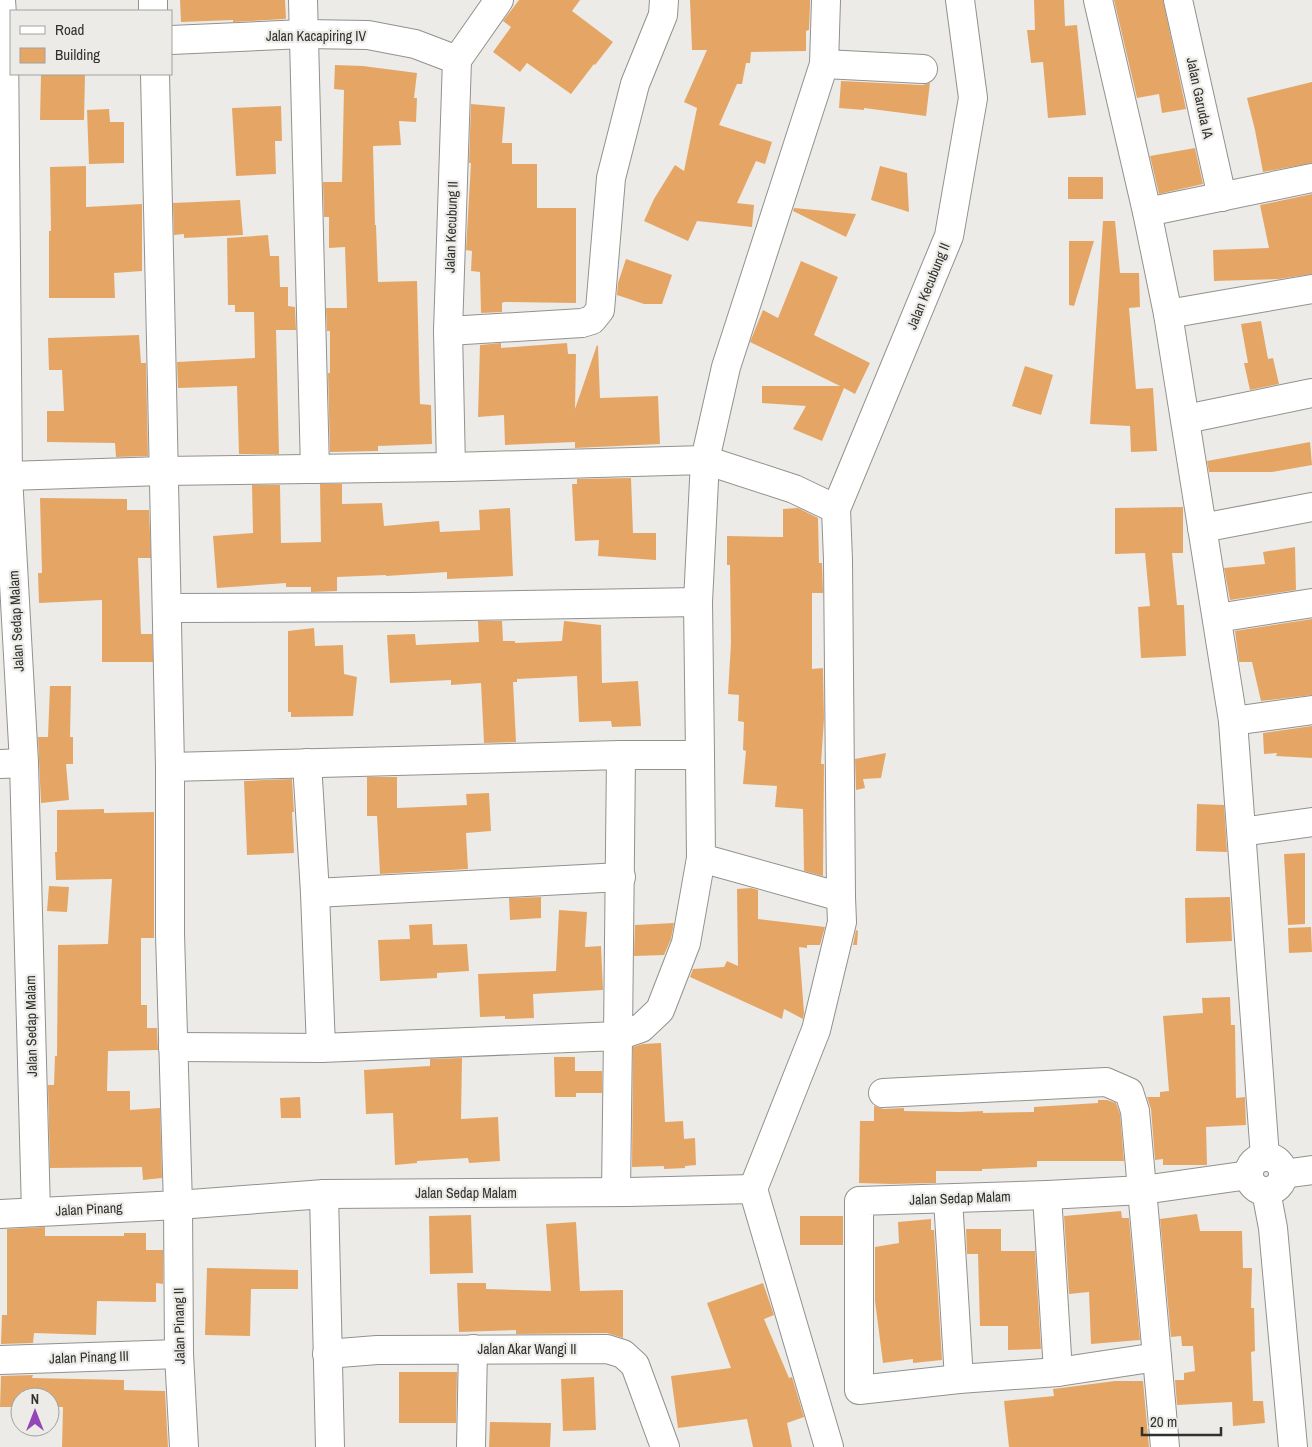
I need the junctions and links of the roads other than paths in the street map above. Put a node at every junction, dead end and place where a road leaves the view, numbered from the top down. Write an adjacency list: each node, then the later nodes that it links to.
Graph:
1 (2, 0): 11 (street, Jalan Sedap Malam)
2 (303, 0): 9 (street)
3 (499, 0): 12 (street)
4 (664, 0): 21 (street)
5 (826, 0): 13 (street)
6 (960, 0): 30 (street, Jalan Kecubung II)
7 (1098, 0): 18 (street)
8 (1178, 0): 17 (street, Jalan Garuda IA)
9 (304, 34): 10 (street, Jalan Kacapiring IV); 12 (street, Jalan Kacapiring IV); 26 (street)
10 (172, 40)
11 (5, 45): 28 (street, Jalan Sedap Malam)
12 (457, 60): 21 (street, Jalan Kecubung II)
13 (824, 64): 14 (street); 24 (street)
14 (923, 70)
15 (155, 75): 27 (street, Jalan Pinang II)
16 (1312, 178): 17 (street)
17 (1222, 197): 18 (street)
18 (1147, 212): 20 (street)
19 (1312, 289): 20 (street)
20 (1168, 314): 23 (street)
21 (448, 331): 25 (street, Jalan Kecubung II)
22 (1312, 394): 23 (street)
23 (1186, 419): 31 (street)
24 (705, 460): 25 (street); 30 (street); 32 (street)
25 (452, 467): 26 (street)
26 (315, 469): 27 (street)
27 (163, 471): 28 (street); 34 (street, Jalan Pinang II)
28 (8, 476): 35 (street, Jalan Sedap Malam)
29 (1312, 507): 31 (street)
30 (836, 509): 49 (street, Jalan Kecubung II)
31 (1202, 528): 36 (street)
32 (698, 602): 34 (street); 40 (street)
33 (1312, 603): 36 (street)
34 (168, 608): 43 (street, Jalan Pinang II)
35 (8, 609): 41 (street, Jalan Sedap Malam)
36 (1217, 618): 38 (street)
37 (1312, 710): 38 (street)
38 (1233, 721): 45 (street)
39 (621, 755): 40 (street); 42 (street); 47 (street)
40 (700, 755): 46 (street)
41 (12, 763): 63 (street, Jalan Sedap Malam)
42 (308, 763): 43 (street); 48 (street)
43 (170, 767): 51 (street, Jalan Pinang II)
44 (1312, 822): 45 (street)
45 (1242, 832): 55 (street)
46 (701, 858): 49 (street); 50 (street)
47 (621, 877): 48 (street); 50 (street)
48 (315, 893): 52 (street)
49 (841, 897): 56 (street, Jalan Kecubung II)
50 (618, 1036): 52 (street); 58 (street)
51 (173, 1047): 52 (street); 62 (street, Jalan Pinang II)
52 (321, 1048)
53 (883, 1093): 57 (street)
54 (1312, 1170): 55 (street, Jalan Sedap Malam)
55 (1266, 1174): 57 (street, Jalan Sedap Malam); 80 (street)
56 (753, 1189): 58 (street, Jalan Sedap Malam); 77 (street)
57 (1143, 1190): 60 (street, Jalan Sedap Malam); 68 (street)
58 (616, 1192): 59 (street, Jalan Sedap Malam)
59 (324, 1194): 62 (street, Jalan Sedap Malam); 67 (street)
60 (1046, 1195): 61 (street, Jalan Sedap Malam); 70 (street)
61 (948, 1199): 71 (street); 71 (street, Jalan Sedap Malam)
62 (178, 1205): 63 (street, Jalan Pinang); 66 (street, Jalan Pinang II)
63 (36, 1212): 64 (street, Jalan Pinang)
64 (0, 1214)
65 (473, 1349): 67 (street, Jalan Akar Wangi II); 75 (street); 76 (street, Jalan Akar Wangi II)
66 (179, 1354): 69 (street, Jalan Pinang III); 73 (street, Jalan Pinang II)
67 (327, 1354): 74 (street)
68 (1157, 1357): 70 (street); 78 (street)
69 (0, 1360)
70 (1058, 1372): 71 (street)
71 (959, 1379)
72 (1312, 1445): 80 (street)
73 (184, 1447)
74 (330, 1447)
75 (471, 1447)
76 (664, 1447)
77 (829, 1447)
78 (1165, 1447)
79 (1285, 1447): 80 (street)
80 (1293, 1447)

